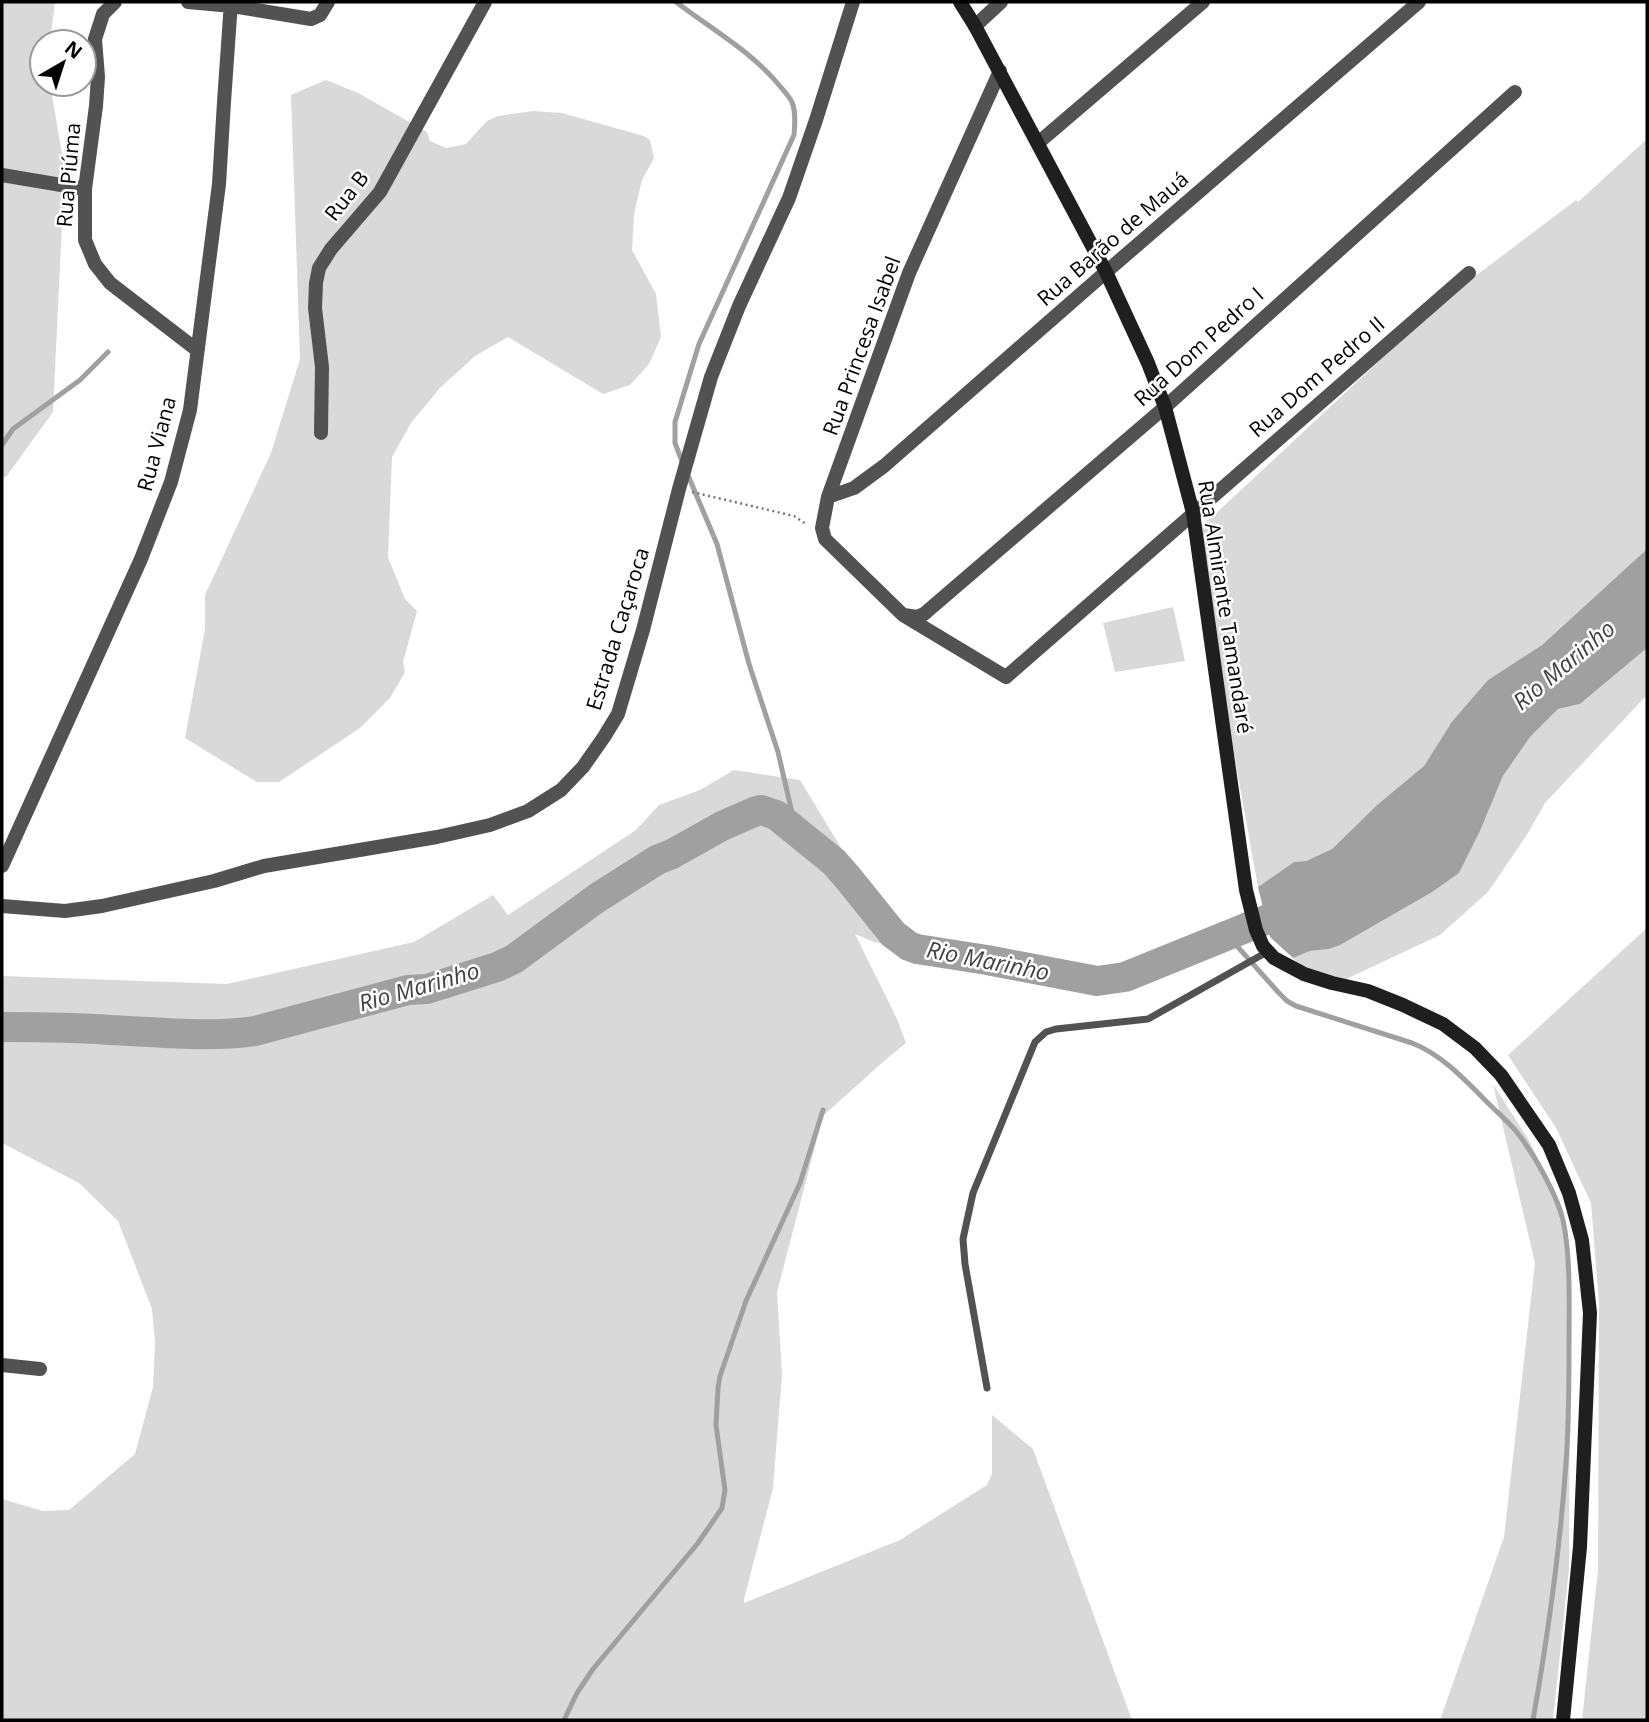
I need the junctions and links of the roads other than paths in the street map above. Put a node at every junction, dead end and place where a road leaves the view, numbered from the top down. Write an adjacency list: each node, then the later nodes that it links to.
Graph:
1 (115, 2): 16 (street, Rua Piúma)
2 (188, 2): 10 (street)
3 (328, 2): 10 (street)
4 (485, 2): 21 (street, Rua B)
5 (853, 2): 26 (street, Estrada Caçaroca)
6 (960, 2): 11 (main road, Rua Almirante Tamandaré)
7 (1001, 2): 11 (street)
8 (1203, 2): 14 (street)
9 (1419, 2): 17 (street, Rua Barão de Mauá)
10 (232, 4): 19 (street, Rua Viana)
11 (975, 26): 12 (main road, Rua Almirante Tamandaré)
12 (1000, 71): 14 (main road, Rua Almirante Tamandaré); 22 (street, Rua Princesa Isabel)
13 (1515, 92): 20 (street, Rua Dom Pedro I)
14 (1038, 143): 17 (main road, Rua Almirante Tamandaré)
15 (2, 175): 16 (street)
16 (85, 189): 19 (street, Rua Piúma)
17 (1106, 272): 20 (main road, Rua Almirante Tamandaré); 22 (street, Rua Barão de Mauá)
18 (1469, 273): 23 (street, Rua Dom Pedro II)
19 (197, 350): 25 (street, Rua Viana)
20 (1165, 407): 23 (main road, Rua Almirante Tamandaré); 24 (street, Rua Dom Pedro I)
21 (321, 433)
22 (828, 498): 24 (street, Rua Princesa Isabel)
23 (1193, 513): 24 (street, Rua Dom Pedro II); 27 (main road, Rua Almirante Tamandaré)
24 (903, 615)
25 (2, 866)
26 (2, 906)
27 (1265, 949): 30 (lane); 31 (main road)
28 (2, 1365): 29 (street)
29 (40, 1369)
30 (987, 1388)
31 (1563, 1720)

